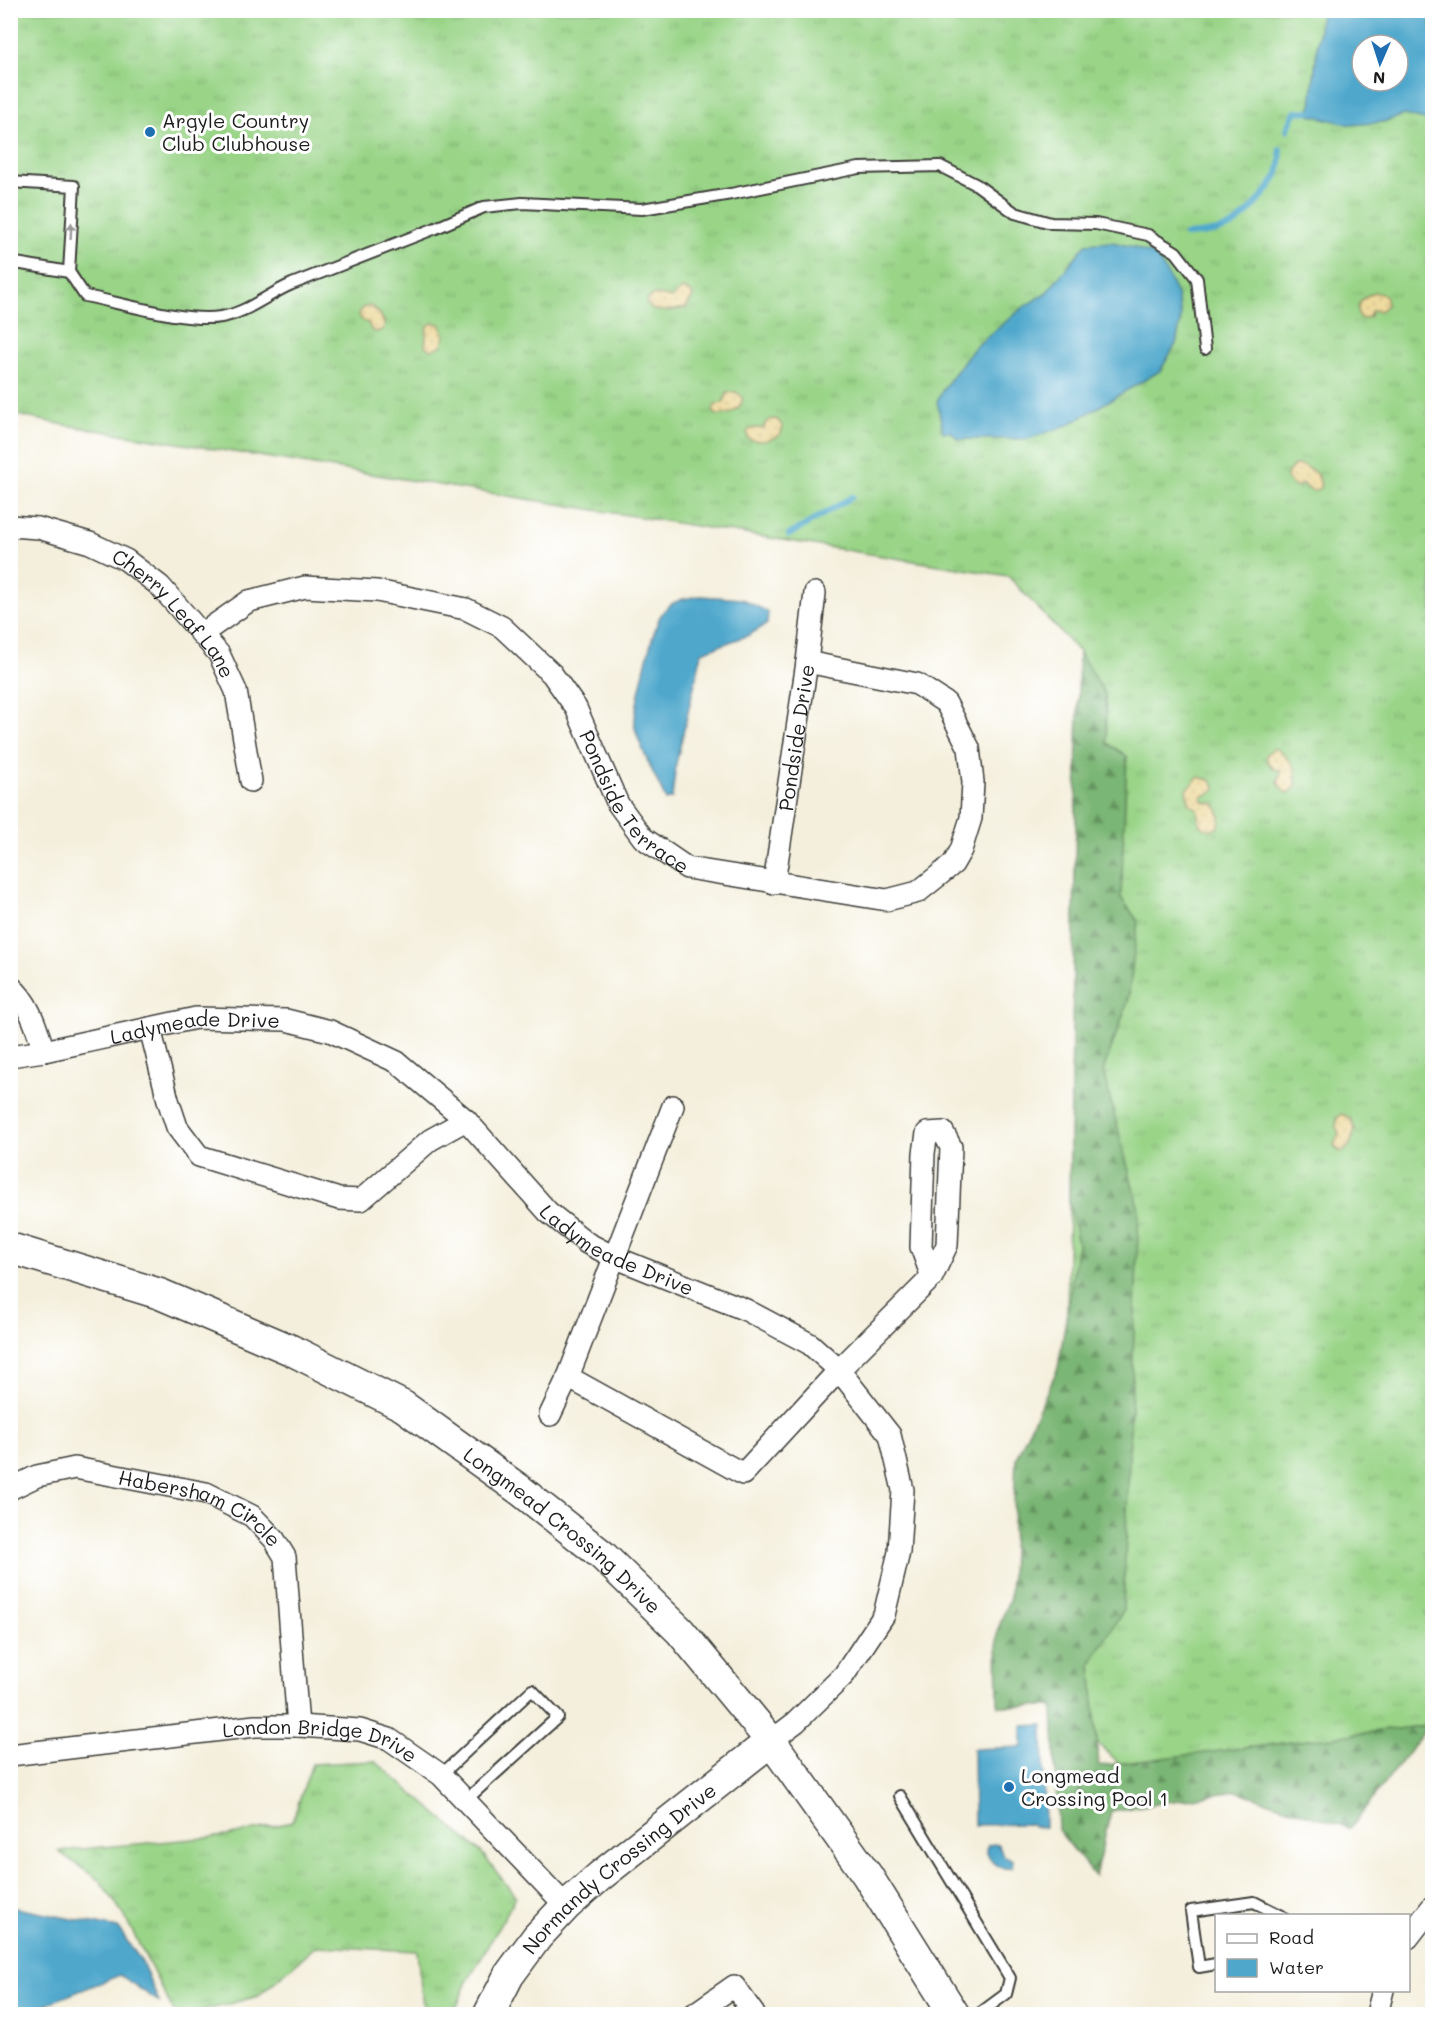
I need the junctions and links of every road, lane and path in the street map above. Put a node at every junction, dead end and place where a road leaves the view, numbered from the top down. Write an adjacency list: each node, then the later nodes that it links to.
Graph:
1 (10, 182): 3 (lane, one-way to 1)
2 (10, 262): 3 (lane)
3 (69, 272): 4 (lane)
4 (1204, 349)
5 (10, 526): 7 (street, Cherry Leaf Lane)
6 (815, 593): 8 (street, Pondside Drive)
7 (203, 633): 9 (street, Cherry Leaf Lane); 10 (street, Pondside Terrace)
8 (807, 662): 10 (street, Pondside Drive); 10 (street, Pondside Terrace)
9 (251, 781)
10 (774, 883)
11 (10, 986): 13 (street)
12 (150, 1028): 13 (street, Ladymeade Drive); 16 (street, Ladymeade Drive); 16 (street)
13 (44, 1051): 14 (street, Ladymeade Drive)
14 (10, 1056)
15 (673, 1106): 18 (street)
16 (466, 1120): 18 (street, Ladymeade Drive)
17 (10, 1248): 25 (street, Longmead Crossing Drive)
18 (614, 1257): 20 (street, Ladymeade Drive); 21 (street)
19 (932, 1277): 19 (street); 20 (street)
20 (839, 1370): 21 (street); 25 (street, Ladymeade Drive)
21 (568, 1377): 22 (street)
22 (550, 1415)
23 (10, 1490): 24 (street, Habersham Circle)
24 (298, 1726): 26 (street, London Bridge Drive); 27 (street, London Bridge Drive)
25 (771, 1741): 30 (street, Normandy Crossing Drive); 39 (street, Longmead Crossing Drive)
26 (10, 1755)
27 (441, 1774): 29 (street, London Bridge Drive); 29 (lane)
28 (900, 1796): 40 (lane)
29 (466, 1800): 30 (street, London Bridge Drive)
30 (566, 1906): 36 (street, Normandy Crossing Drive)
31 (1431, 1912): 33 (street)
32 (1278, 1914): 34 (lane)
33 (1410, 1936)
34 (1215, 1964)
35 (1382, 1992): 41 (street)
36 (489, 2014)
37 (694, 2014): 38 (street)
38 (754, 2014)
39 (954, 2014)
40 (979, 2014)
41 (1377, 2014)

